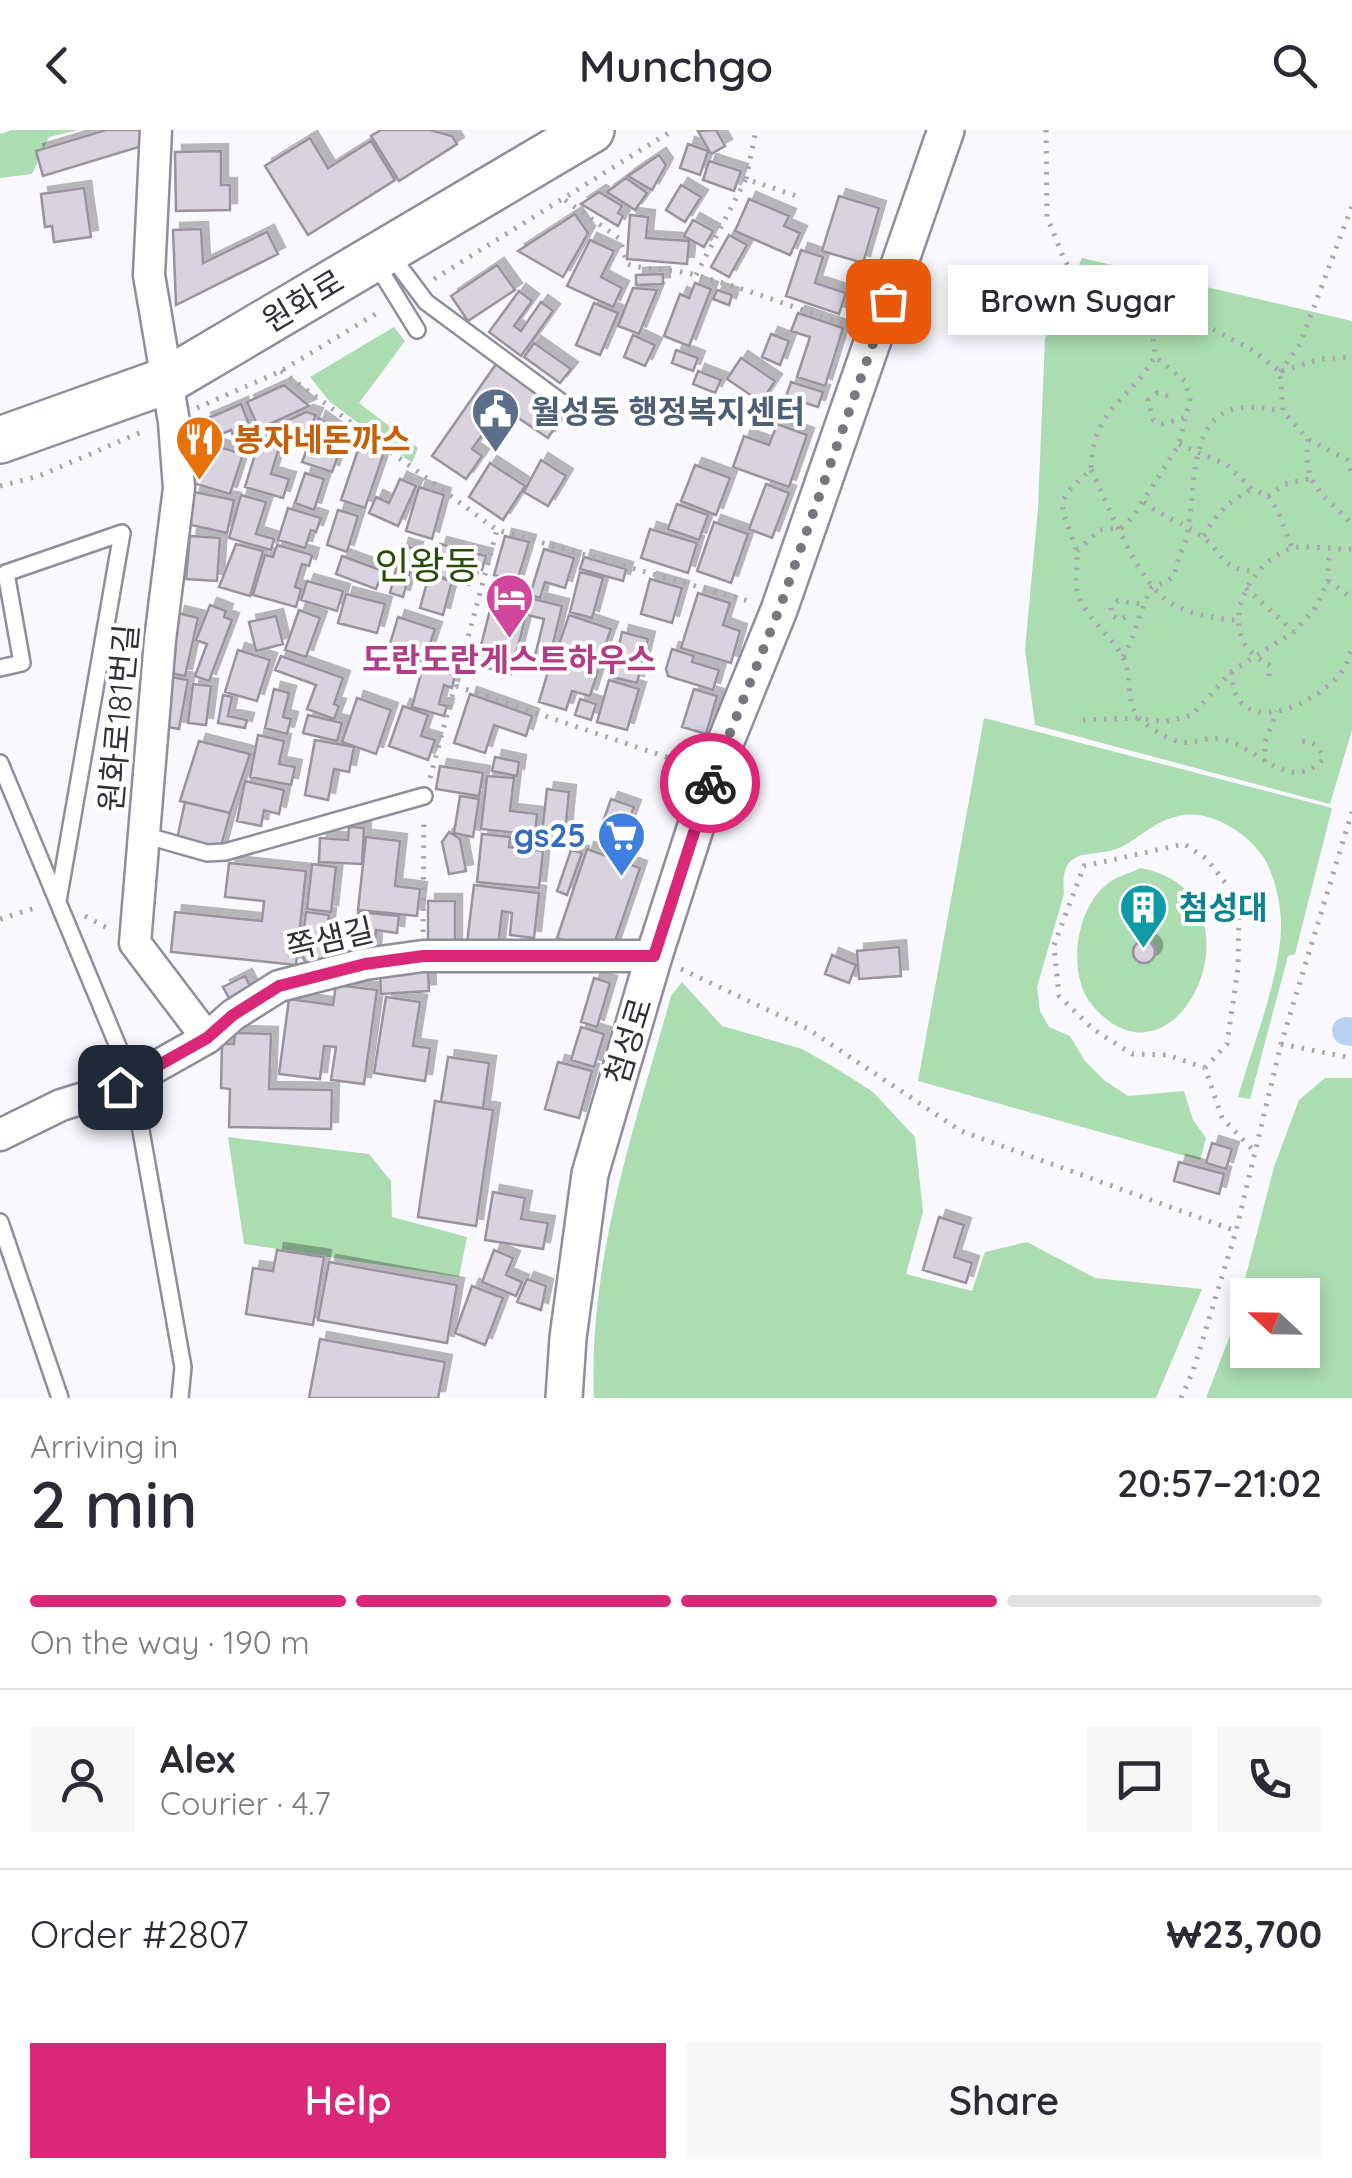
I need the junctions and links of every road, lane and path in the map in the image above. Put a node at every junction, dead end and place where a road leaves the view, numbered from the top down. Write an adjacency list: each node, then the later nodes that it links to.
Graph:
1 (156, 130): 23 (street, 원화로181번길)
2 (591, 130): 11 (main road, 원화로)
3 (674, 130): 9 (path)
4 (756, 130): 7 (path)
5 (946, 130): 17 (street, 첨성로)
6 (1046, 130): 15 (path)
7 (746, 178): 8 (path); 12 (path)
8 (800, 197)
9 (565, 200): 12 (path); 13 (path)
10 (1352, 206): 21 (path)
11 (380, 255): 13 (lane); 14 (lane); 23 (main road, 원화로)
12 (696, 275): 17 (path)
13 (416, 289): 24 (lane)
14 (397, 301): 16 (lane); 20 (path)
15 (1151, 318): 18 (path); 21 (path)
16 (417, 330)
17 (876, 335): 53 (street, 첨성로)
18 (1156, 357): 26 (path); 31 (path)
19 (1352, 357): 21 (path)
20 (281, 372): 23 (path); 41 (path)
21 (1280, 372): 25 (path)
22 (1168, 396): 26 (path)
23 (171, 399): 28 (main road, 원화로); 34 (path); 73 (street, 원화로181번길)
24 (568, 407)
25 (1283, 412): 27 (path); 30 (path)
26 (1186, 417): 29 (path)
27 (1308, 439): 32 (path); 33 (path)
28 (0, 440)
29 (1179, 444): 30 (path); 37 (path)
30 (1200, 452): 35 (path); 40 (path)
31 (1091, 470): 39 (path); 46 (path)
32 (1352, 474)
33 (1309, 479): 36 (path); 38 (path)
34 (0, 486)
35 (1252, 489): 36 (path); 42 (path)
36 (1268, 496): 43 (path)
37 (1143, 501): 39 (path); 40 (path)
38 (1352, 524)
39 (1120, 528): 46 (path); 49 (path)
40 (1189, 528): 42 (path); 49 (path)
41 (497, 530): 53 (path); 63 (path)
42 (1204, 536): 47 (path)
43 (1292, 548): 45 (path); 47 (path)
44 (1352, 549): 45 (path)
45 (1329, 550): 48 (path)
46 (1077, 551): 59 (path)
47 (1256, 571): 50 (path)
48 (1328, 581): 51 (path); 56 (path)
49 (1152, 587): 52 (path); 55 (path)
50 (1246, 588): 55 (path); 56 (path)
51 (1352, 598)
52 (1142, 604): 54 (path); 59 (path)
53 (779, 610): 70 (street, 첨성로)
54 (1125, 617)
55 (1239, 621): 58 (path)
56 (1294, 632): 58 (path)
57 (1352, 648): 64 (path)
58 (1254, 655): 61 (path); 62 (path)
59 (1122, 657): 65 (path)
60 (0, 668): 74 (lane)
61 (1232, 672): 64 (path); 65 (path)
62 (1269, 676)
63 (455, 686): 70 (path); 71 (path)
64 (1277, 711): 68 (path)
65 (1138, 718): 66 (path); 68 (path)
66 (1083, 720)
67 (1302, 741): 68 (path)
68 (1265, 762)
69 (0, 763): 74 (lane)
70 (714, 773): 76 (street, 첨성로)
71 (424, 796): 73 (lane); 75 (path)
72 (1352, 812): 78 (path)
73 (144, 836): 77 (street, 원화로181번길)
74 (58, 901): 81 (lane)
75 (423, 956): 76 (street, 쪽샘길); 77 (street, 쪽샘길)
76 (654, 956): 85 (path); 88 (street, 첨성로)
77 (207, 1038): 81 (street, 쪽샘길)
78 (1281, 1044): 79 (path); 83 (path)
79 (1352, 1058)
80 (1206, 1068): 80 (path); 83 (path)
81 (132, 1080): 82 (street, 쪽샘길); 87 (lane)
82 (0, 1135)
83 (1253, 1150): 85 (path)
84 (0, 1222): 86 (lane)
85 (1236, 1231): 89 (path)
86 (60, 1398)
87 (180, 1398)
88 (564, 1398)
89 (1181, 1398)

